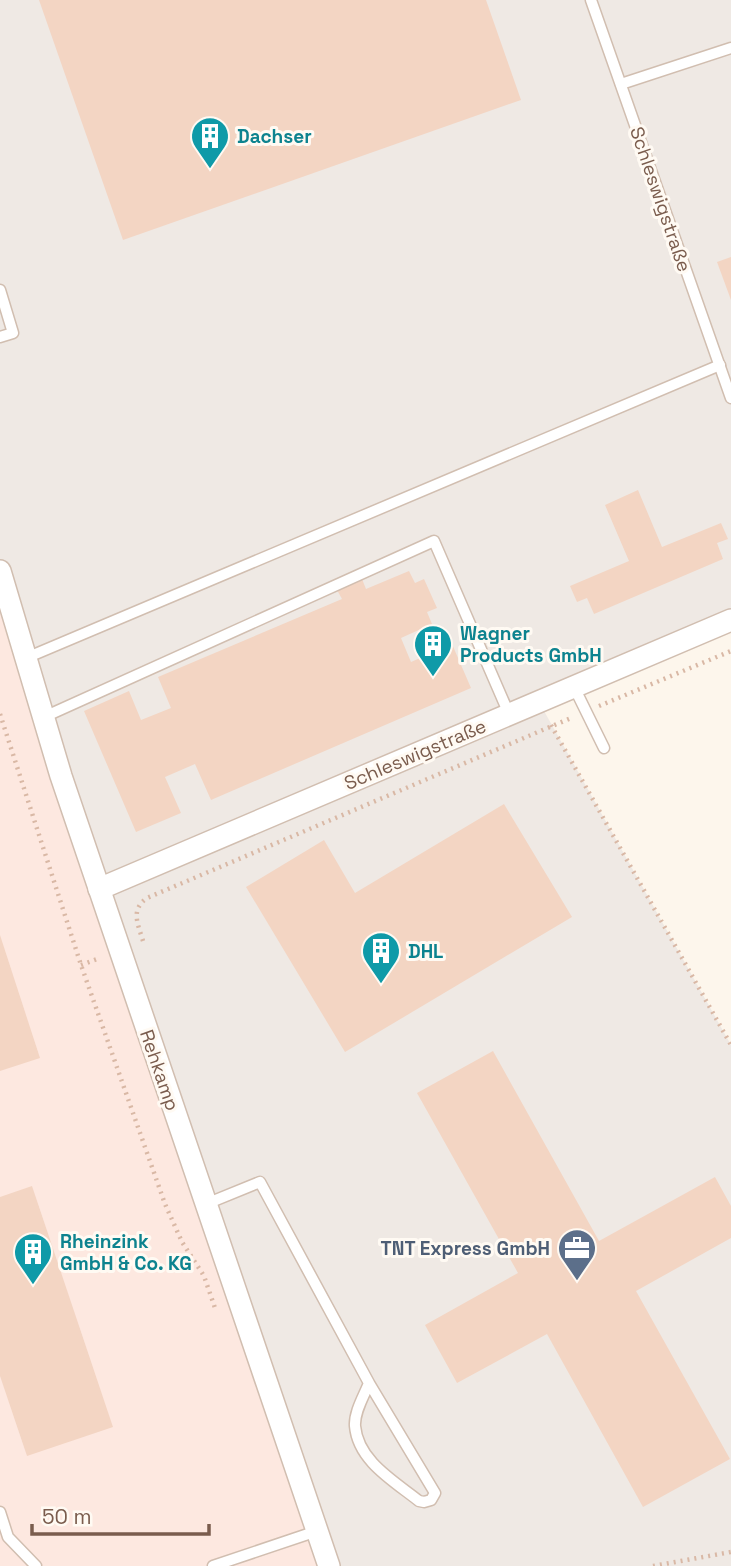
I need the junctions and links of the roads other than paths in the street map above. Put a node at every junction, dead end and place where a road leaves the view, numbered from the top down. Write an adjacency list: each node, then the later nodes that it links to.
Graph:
1 (591, 0): 3 (lane, Schleswigstraße)
2 (731, 48): 3 (lane)
3 (621, 84): 6 (lane, Schleswigstraße)
4 (0, 290): 5 (lane)
5 (0, 337)
6 (720, 365): 7 (lane, Schleswigstraße); 10 (lane)
7 (731, 398)
8 (0, 571): 10 (street, Rehkamp)
9 (731, 620): 11 (street, Schleswigstraße)
10 (26, 659): 13 (street, Rehkamp)
11 (574, 687): 12 (street, Schleswigstraße); 14 (lane)
12 (509, 714): 13 (lane); 15 (street, Schleswigstraße)
13 (44, 717): 15 (street, Rehkamp)
14 (604, 748)
15 (99, 889): 16 (street, Rehkamp)
16 (206, 1203): 17 (lane); 19 (street, Rehkamp)
17 (369, 1383): 17 (lane)
18 (0, 1512): 20 (lane)
19 (317, 1531): 21 (lane); 22 (street, Rehkamp)
20 (36, 1566)
21 (213, 1566)
22 (329, 1566)

